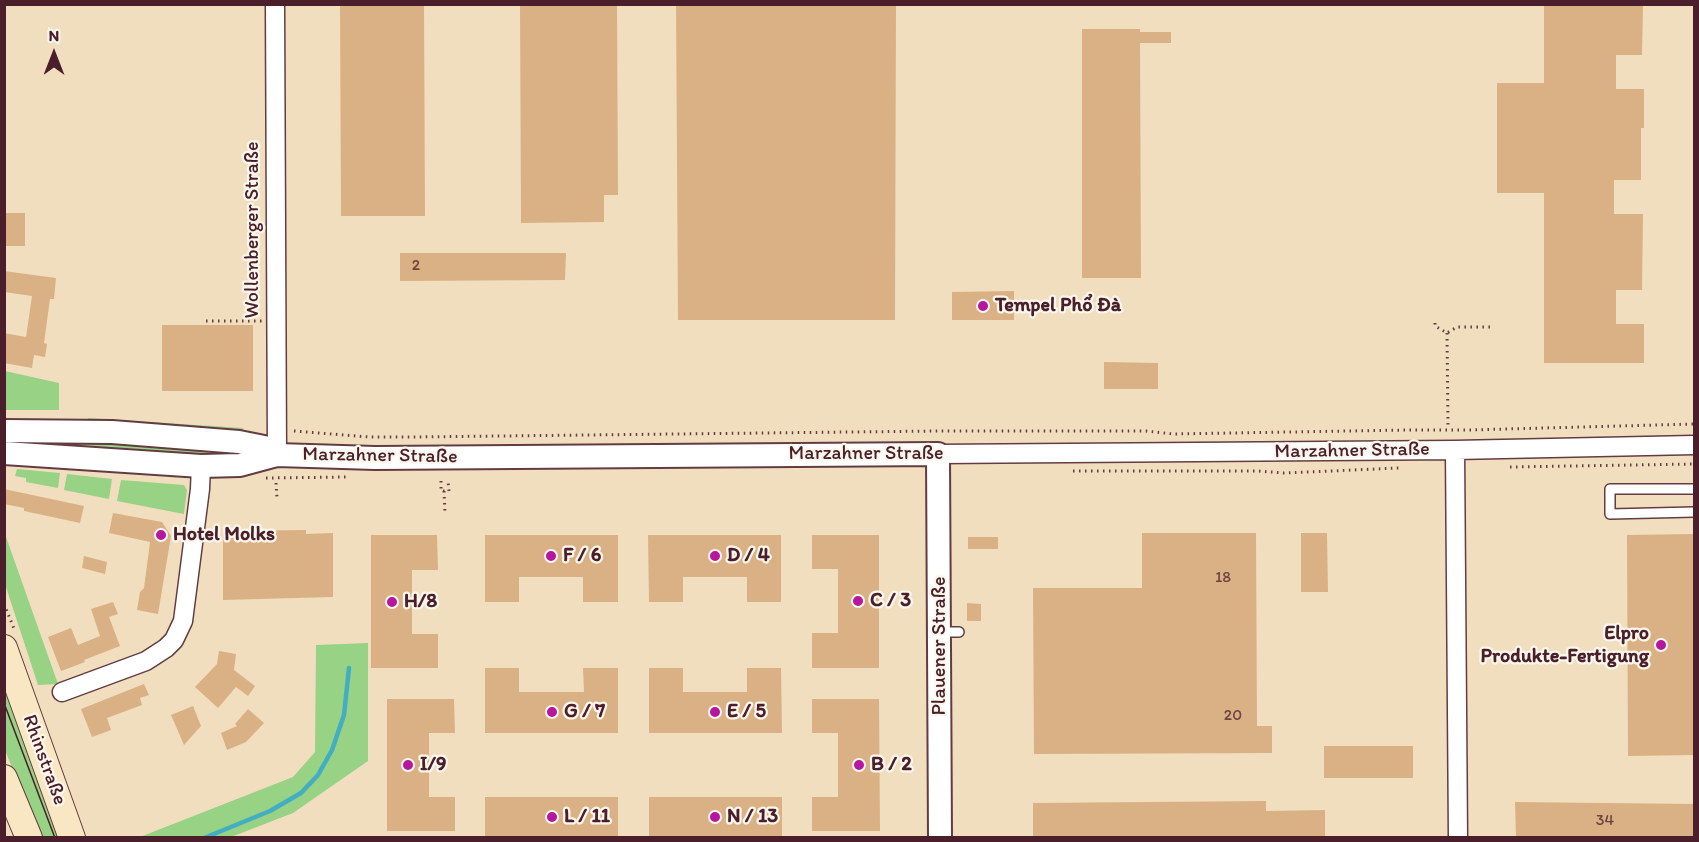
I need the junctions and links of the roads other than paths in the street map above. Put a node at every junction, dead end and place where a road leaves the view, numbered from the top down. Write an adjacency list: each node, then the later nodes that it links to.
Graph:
1 (275, 4): 8 (street, Wollenberger Straße)
2 (4, 431): 3 (street, Marzahner Straße)
3 (32, 431): 7 (lane); 8 (street, Marzahner Straße)
4 (1695, 445): 5 (street, Marzahner Straße)
5 (1455, 450): 9 (street, Marzahner Straße); 19 (street, Marzahner Straße)
6 (4, 453): 7 (street, Marzahner Straße)
7 (32, 453): 10 (street, Marzahner Straße)
8 (277, 454): 9 (street, Marzahner Straße); 10 (street, Marzahner Straße)
9 (938, 454): 18 (street, Plauener Straße)
10 (201, 466): 14 (street)
11 (1695, 489): 12 (lane)
12 (1695, 512)
13 (4, 648): 17 (main road, Rhinstraße)
14 (62, 692)
15 (4, 778): 16 (main road)
16 (29, 837)
17 (72, 837)
18 (940, 837)
19 (1458, 837)

